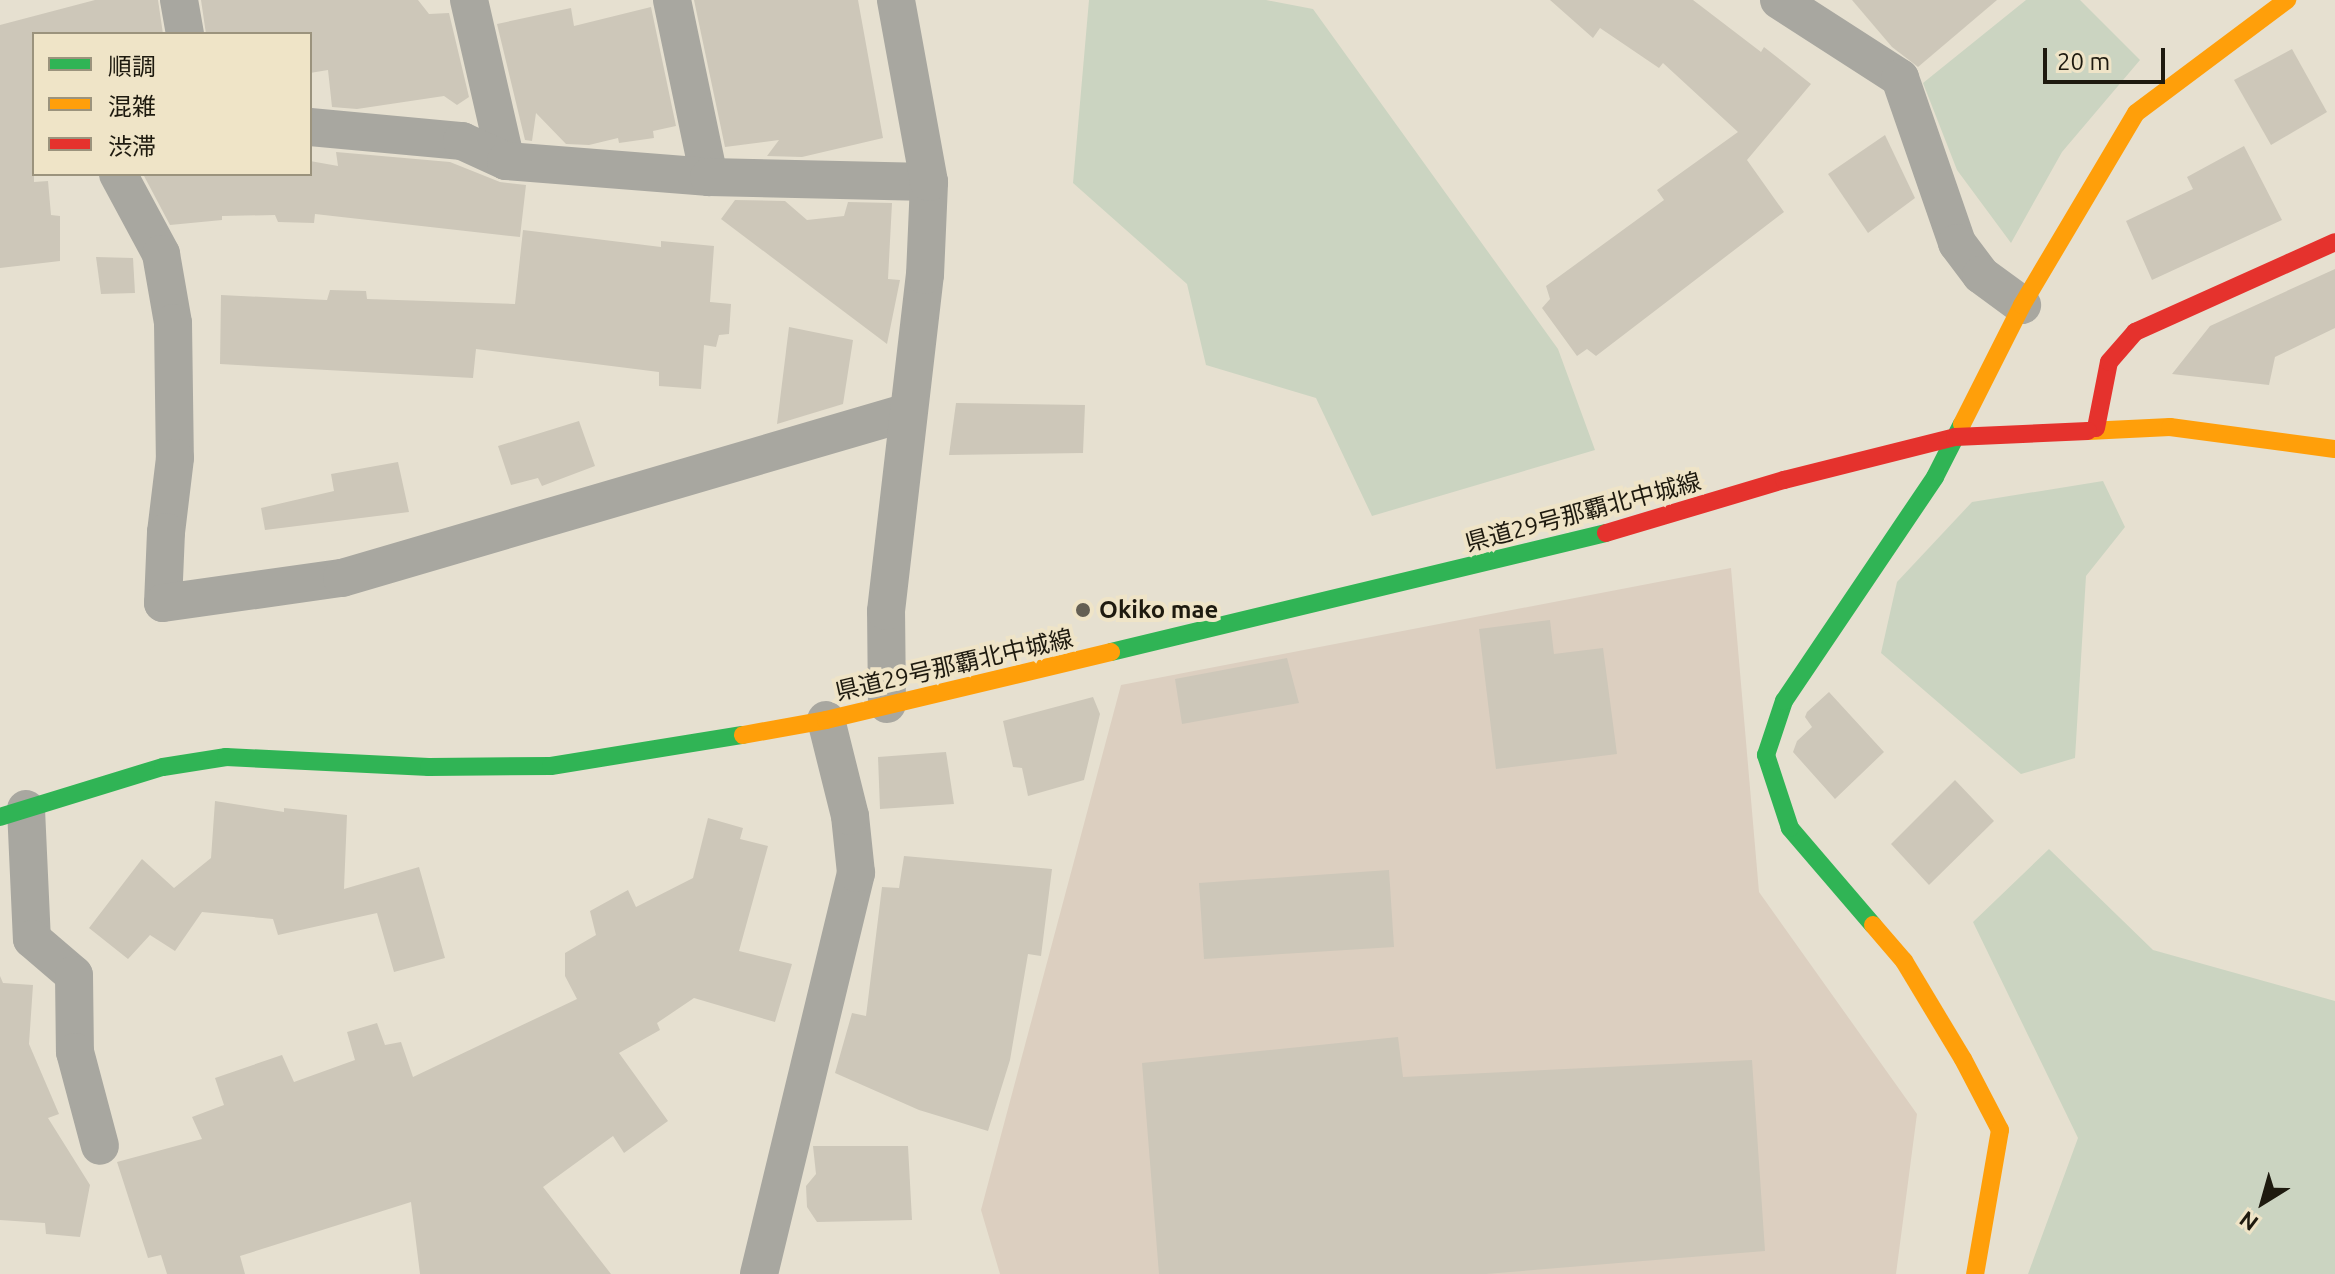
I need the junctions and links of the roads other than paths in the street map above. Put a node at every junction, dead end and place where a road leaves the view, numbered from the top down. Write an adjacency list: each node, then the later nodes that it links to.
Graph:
1 (179, 0): 7 (street)
2 (469, 0): 9 (street)
3 (672, 0): 11 (street)
4 (896, 0): 12 (street)
5 (1779, 0): 14 (street)
6 (2287, 0): 14 (main road)
7 (185, 32)
8 (312, 127): 9 (street)
9 (506, 161): 11 (street)
10 (119, 176): 15 (street)
11 (709, 177): 12 (street)
12 (929, 182): 15 (street)
13 (2335, 242): 16 (main road)
14 (2022, 305): 17 (main road)
15 (908, 412): 19 (street)
16 (2096, 428): 17 (main road, 県道29号那覇北中城線); 18 (main road, 県道29号那覇北中城線)
17 (1955, 437): 19 (main road, 県道29号那覇北中城線); 24 (main road)
18 (2335, 449)
19 (887, 704): 20 (main road, 県道29号那覇北中城線)
20 (826, 720): 21 (main road, 県道29号那覇北中城線); 23 (street)
21 (13, 813): 22 (street)
22 (100, 1146)
23 (759, 1274)
24 (1975, 1274)

